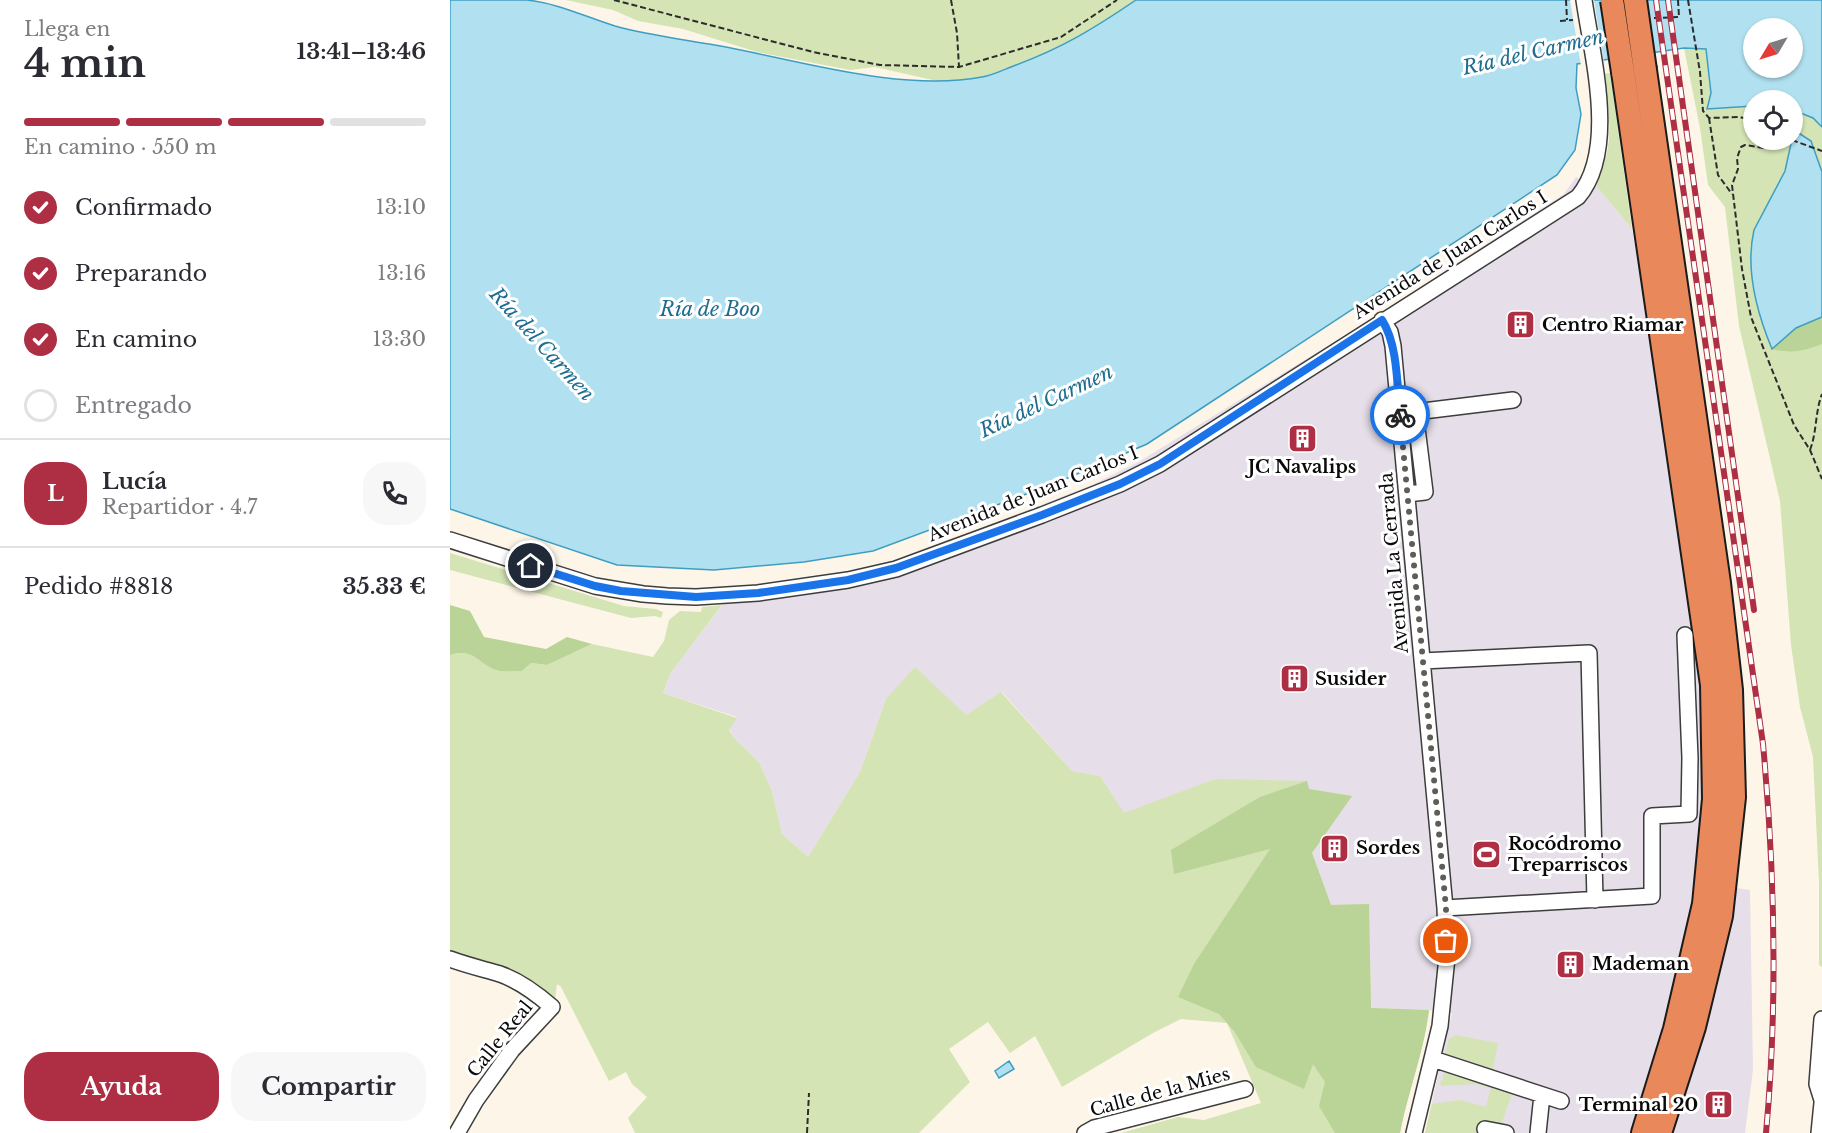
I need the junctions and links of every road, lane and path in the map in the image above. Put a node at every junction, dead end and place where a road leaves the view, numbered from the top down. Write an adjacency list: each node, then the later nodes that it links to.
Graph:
1 (614, 0): 12 (path)
2 (951, 0): 12 (path)
3 (1117, 0): 12 (path)
4 (1584, 0): 20 (street, Avenida de Juan Carlos I)
5 (1612, 0): 13 (highway, bridge)
6 (1635, 0): 13 (highway, bridge)
7 (1678, 0): 10 (path)
8 (1688, 0): 14 (path)
9 (1566, 1): 11 (path)
10 (1679, 17)
11 (1560, 21)
12 (959, 68)
13 (1634, 71): 46 (highway); 47 (highway)
14 (1709, 118): 15 (path); 19 (path)
15 (1743, 118)
16 (1803, 144): 18 (path)
17 (1743, 146): 19 (path)
18 (1822, 151)
19 (1733, 195): 23 (path)
20 (1382, 320): 25 (street, Avenida La Cerrada); 26 (street, Avenida de Juan Carlos I)
21 (1822, 394): 23 (path)
22 (1513, 400): 25 (street)
23 (1810, 450): 24 (path)
24 (1822, 479)
25 (1407, 494): 28 (street, Avenida La Cerrada)
26 (450, 540)
27 (1685, 635): 29 (street)
28 (1422, 661): 29 (street, Avenida La Cerrada); 30 (street, Avenida La Cerrada)
29 (1595, 900): 30 (street)
30 (1446, 908): 33 (street, Avenida La Cerrada)
31 (450, 959): 40 (street, Calle Real)
32 (1822, 1019): 38 (street)
33 (1433, 1059): 36 (street); 43 (street, Avenida La Cerrada)
34 (1245, 1089): 42 (street, Calle de la Mies)
35 (809, 1093): 41 (path)
36 (1542, 1095): 37 (street); 45 (street)
37 (1562, 1101)
38 (1822, 1101): 48 (street)
39 (1485, 1129): 44 (street)
40 (457, 1133)
41 (807, 1133)
42 (1085, 1133)
43 (1414, 1133)
44 (1506, 1133)
45 (1538, 1133)
46 (1643, 1133)
47 (1660, 1133)
48 (1819, 1133)

